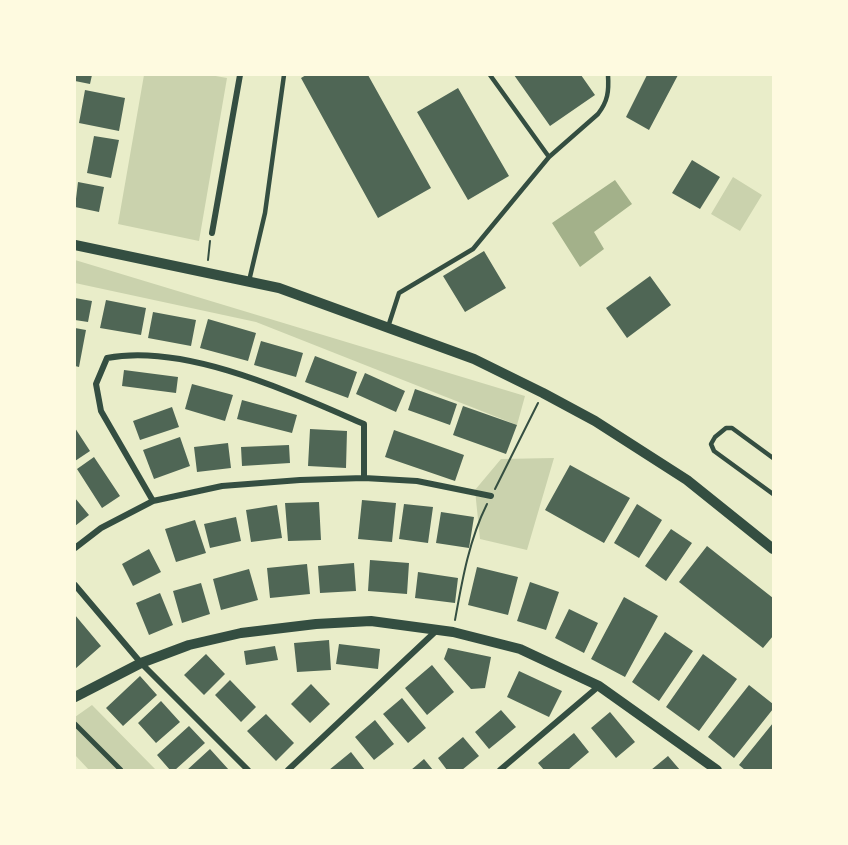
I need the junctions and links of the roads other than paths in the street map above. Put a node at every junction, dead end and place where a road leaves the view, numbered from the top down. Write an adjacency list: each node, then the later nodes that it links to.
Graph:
1 (240, 75): 6 (street)
2 (284, 75): 8 (lane)
3 (490, 75): 5 (lane)
4 (608, 75): 5 (lane)
5 (549, 157): 9 (lane)
6 (212, 233)
7 (75, 245): 8 (street)
8 (249, 281): 9 (street)
9 (388, 328): 16 (street)
10 (773, 458): 12 (lane)
11 (364, 477): 13 (street); 14 (street); 14 (street)
12 (773, 494)
13 (491, 496)
14 (153, 501): 15 (street)
15 (75, 548)
16 (773, 549)
17 (75, 585): 19 (street)
18 (438, 629): 19 (street); 20 (street); 25 (street)
19 (141, 663): 21 (street); 24 (street)
20 (599, 686): 26 (street); 27 (street)
21 (75, 697)
22 (75, 724): 23 (street)
23 (121, 770)
24 (248, 770)
25 (288, 770)
26 (500, 770)
27 (717, 770)

